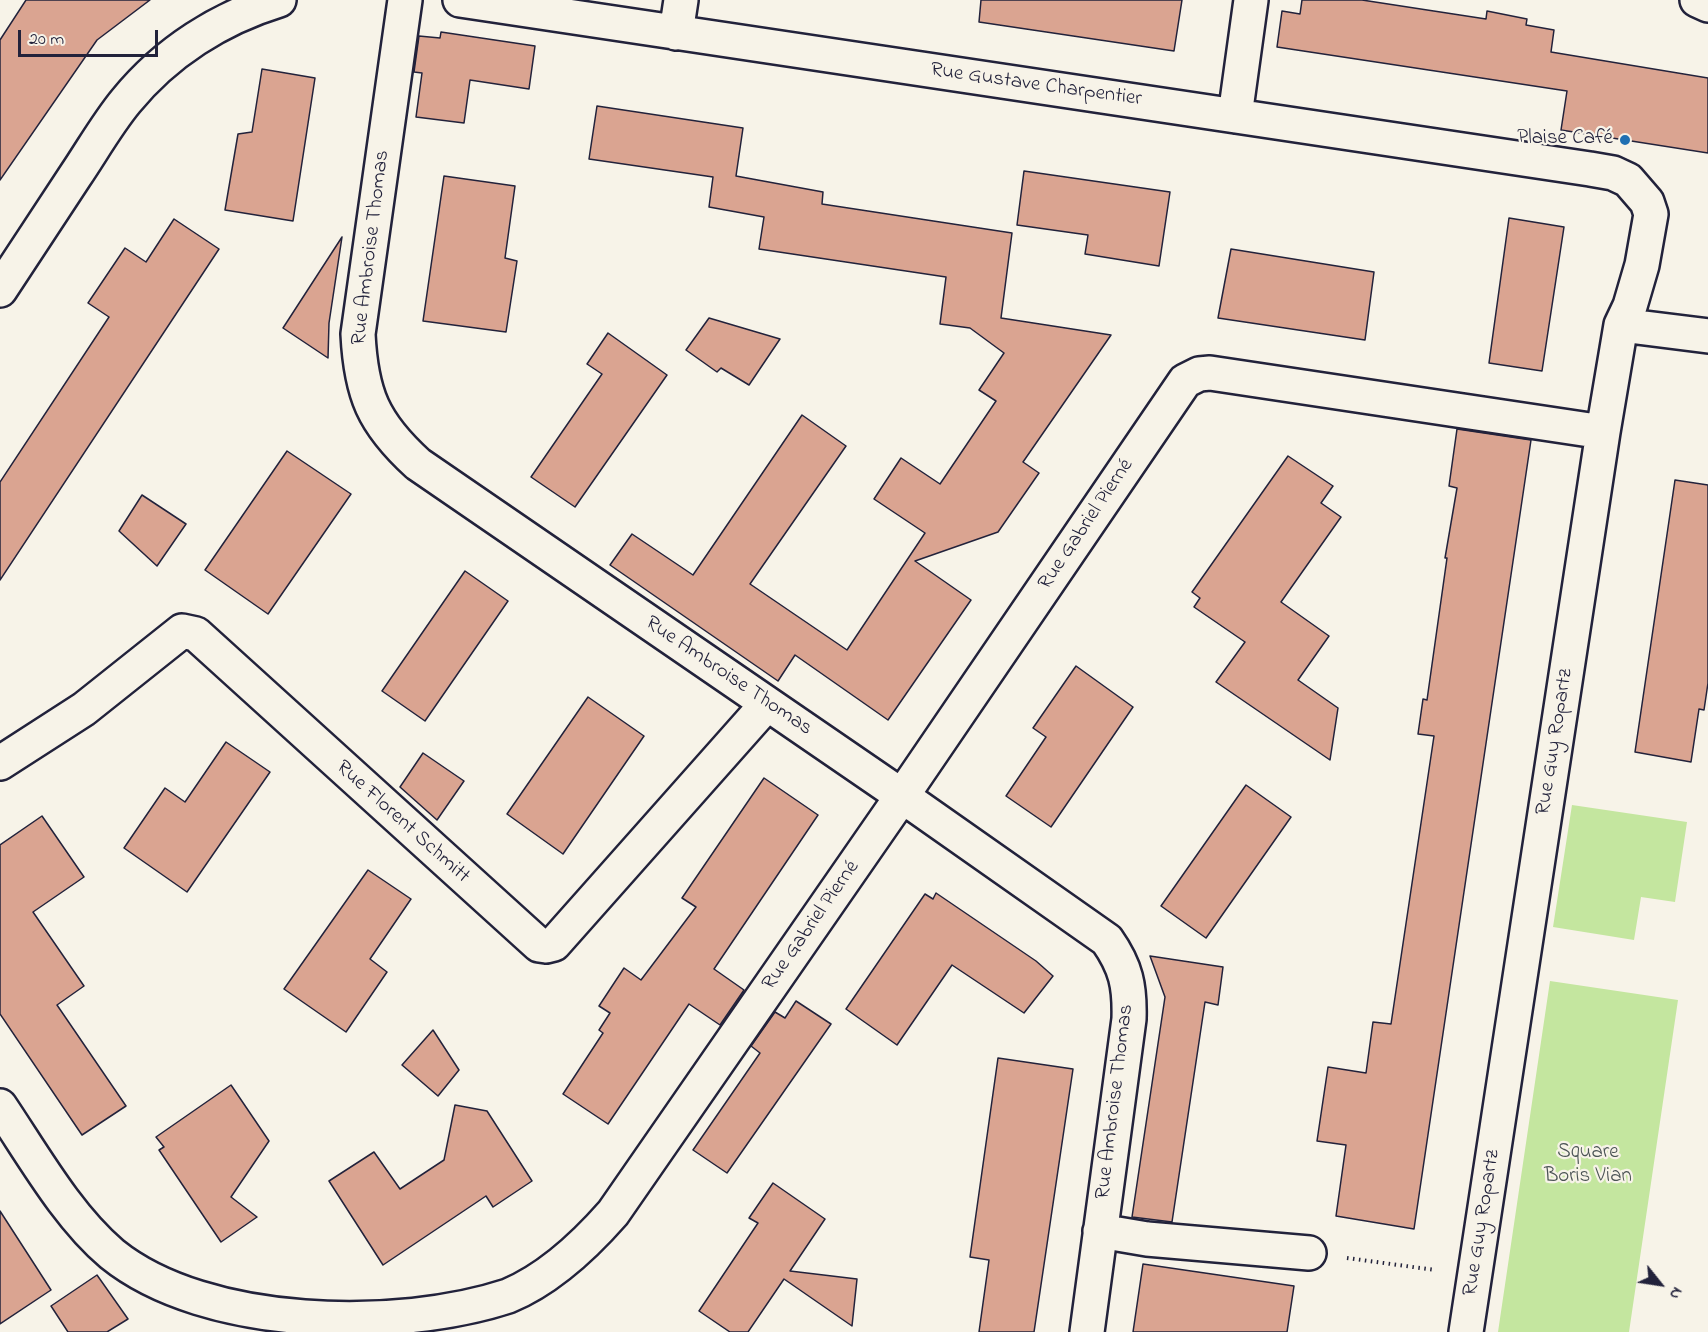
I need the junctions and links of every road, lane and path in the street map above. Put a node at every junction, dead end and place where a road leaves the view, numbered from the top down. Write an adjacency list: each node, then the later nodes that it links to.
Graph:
1 (279, 0): 11 (street)
2 (405, 0): 15 (street, Rue Ambroise Thomas)
3 (460, 0): 8 (street, Rue Gustave Charpentier)
4 (681, 0): 8 (street)
5 (1251, 0): 9 (street)
6 (1697, 0): 7 (street)
7 (1708, 5)
8 (676, 33): 9 (street, Rue Gustave Charpentier)
9 (1235, 116): 10 (street, Rue Gustave Charpentier)
10 (1612, 173): 12 (street, Rue Guy Ropartz)
11 (0, 290)
12 (1621, 325): 13 (street); 14 (street, Rue Guy Ropartz)
13 (1708, 336)
14 (1603, 432): 17 (street, Rue Gabriel Pierné); 21 (street, Rue Guy Ropartz)
15 (767, 704): 16 (street, Rue Florent Schmitt); 17 (street, Rue Ambroise Thomas)
16 (0, 764)
17 (902, 796): 19 (street, Rue Ambroise Thomas); 22 (street, Rue Gabriel Pierné)
18 (0, 1106): 22 (street, Rue Gabriel Pierné)
19 (1100, 1231): 20 (street); 23 (street, Rue Ambroise Thomas)
20 (1309, 1254): 21 (path)
21 (1475, 1275): 24 (street, Rue Guy Ropartz)
22 (424, 1325)
23 (1086, 1332)
24 (1466, 1332)

